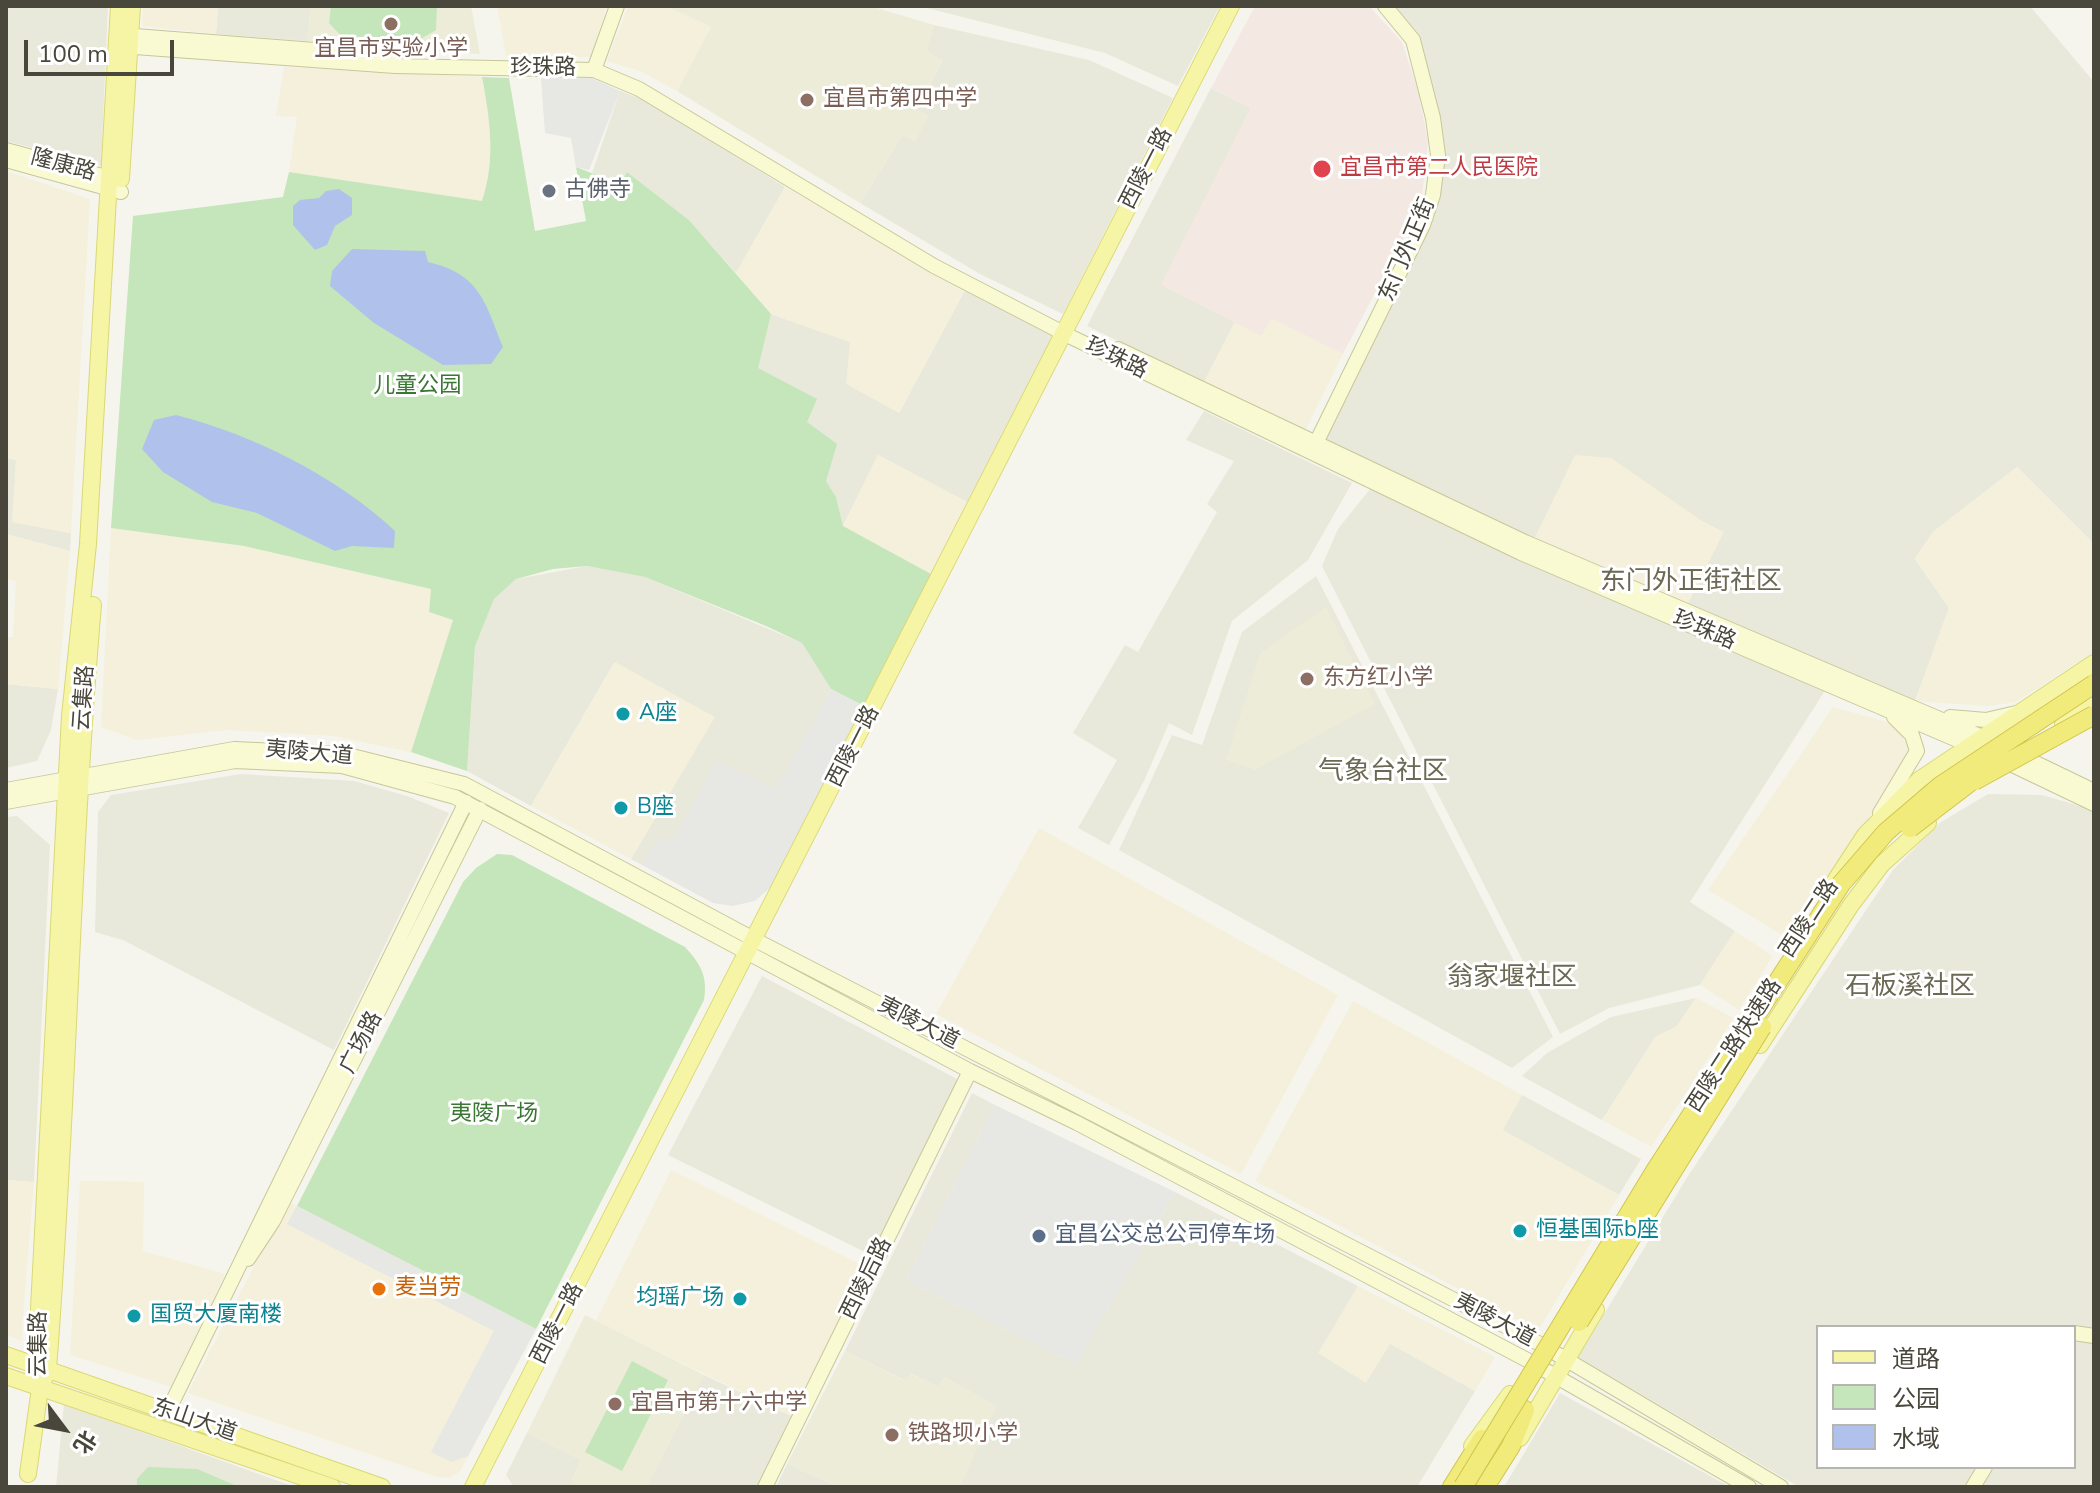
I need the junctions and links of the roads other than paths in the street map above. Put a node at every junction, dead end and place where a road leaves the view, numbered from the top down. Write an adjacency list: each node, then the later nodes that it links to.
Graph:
1 (119, 6): 7 (main road, 云集路)
2 (132, 6): 7 (main road, 云集路)
3 (617, 6): 8 (main road)
4 (1231, 6): 12 (main road, 西陵一路)
5 (1243, 6): 12 (main road, 西陵一路)
6 (1385, 6): 13 (main road, 东门外正街)
7 (124, 40): 8 (main road, 珍珠路); 11 (main road, 云集路)
8 (596, 66): 12 (main road, 珍珠路)
9 (6, 150): 11 (main road, 隆康路)
10 (6, 160): 11 (main road, 隆康路)
11 (115, 185): 24 (main road, 云集路)
12 (1069, 331): 13 (main road, 珍珠路); 17 (main road, 珍珠路); 32 (main road, 西陵一路)
13 (1316, 443): 20 (main road, 珍珠路)
14 (2094, 663): 19 (main road, 西陵二路)
15 (2094, 684): 47 (highway, 西陵二路快速路, bridge)
16 (2094, 694): 25 (highway, 西陵二路快速路, bridge)
17 (1859, 697): 22 (main road, 珍珠路); 31 (main road)
18 (2094, 703): 23 (main road, 西陵二路)
19 (2020, 712): 20 (main road); 22 (main road, 西陵二路)
20 (1930, 713): 22 (main road, 珍珠路)
21 (2094, 715): 25 (highway, bridge)
22 (1976, 741): 23 (main road, 珍珠路); 31 (main road, 西陵二路)
23 (2013, 758): 27 (main road, 珍珠路); 29 (main road, 珍珠路); 36 (main road, 西陵二路)
24 (74, 784): 26 (main road, 夷陵大道); 28 (main road, 夷陵大道); 30 (main road, 夷陵大道); 32 (main road, 夷陵大道); 38 (main road, 云集路)
25 (1968, 784): 43 (highway, 西陵二路快速路, bridge)
26 (6, 790)
27 (2094, 791)
28 (6, 802)
29 (2094, 804)
30 (473, 806): 32 (main road, 夷陵大道); 44 (main road, 广场路)
31 (1865, 835): 34 (main road, 西陵二路)
32 (754, 948): 33 (main road, 夷陵大道); 34 (main road, 夷陵大道); 48 (main road, 西陵一路)
33 (970, 1071): 37 (main road, 夷陵大道); 52 (main road, 西陵后路)
34 (1540, 1344): 36 (main road, 夷陵大道); 37 (main road, 西陵二路)
35 (6, 1355): 38 (main road, 东山大道)
36 (1566, 1359): 40 (main road, 西陵二路); 57 (main road, 夷陵大道)
37 (1529, 1361): 40 (main road, 夷陵大道); 42 (main road, 西陵二路)
38 (42, 1367): 41 (main road, 云集路); 44 (main road, 东山大道)
39 (6, 1376): 41 (main road, 东山大道)
40 (1556, 1377): 55 (main road, 西陵二路); 56 (main road, 夷陵大道)
41 (40, 1388): 46 (main road, 云集路); 49 (main road, 东山大道)
42 (1507, 1399): 47 (highway); 53 (main road, 西陵二路)
43 (1525, 1410): 54 (highway, 西陵二路快速路); 55 (highway)
44 (168, 1411): 50 (main road, 东山大道)
45 (1984, 1469): 58 (main road)
46 (28, 1474)
47 (1458, 1483)
48 (481, 1486): 51 (main road)
49 (332, 1487)
50 (382, 1487)
51 (458, 1487)
52 (765, 1487)
53 (1443, 1487)
54 (1477, 1487)
55 (1488, 1487)
56 (1749, 1487)
57 (1781, 1487)
58 (1973, 1487)

